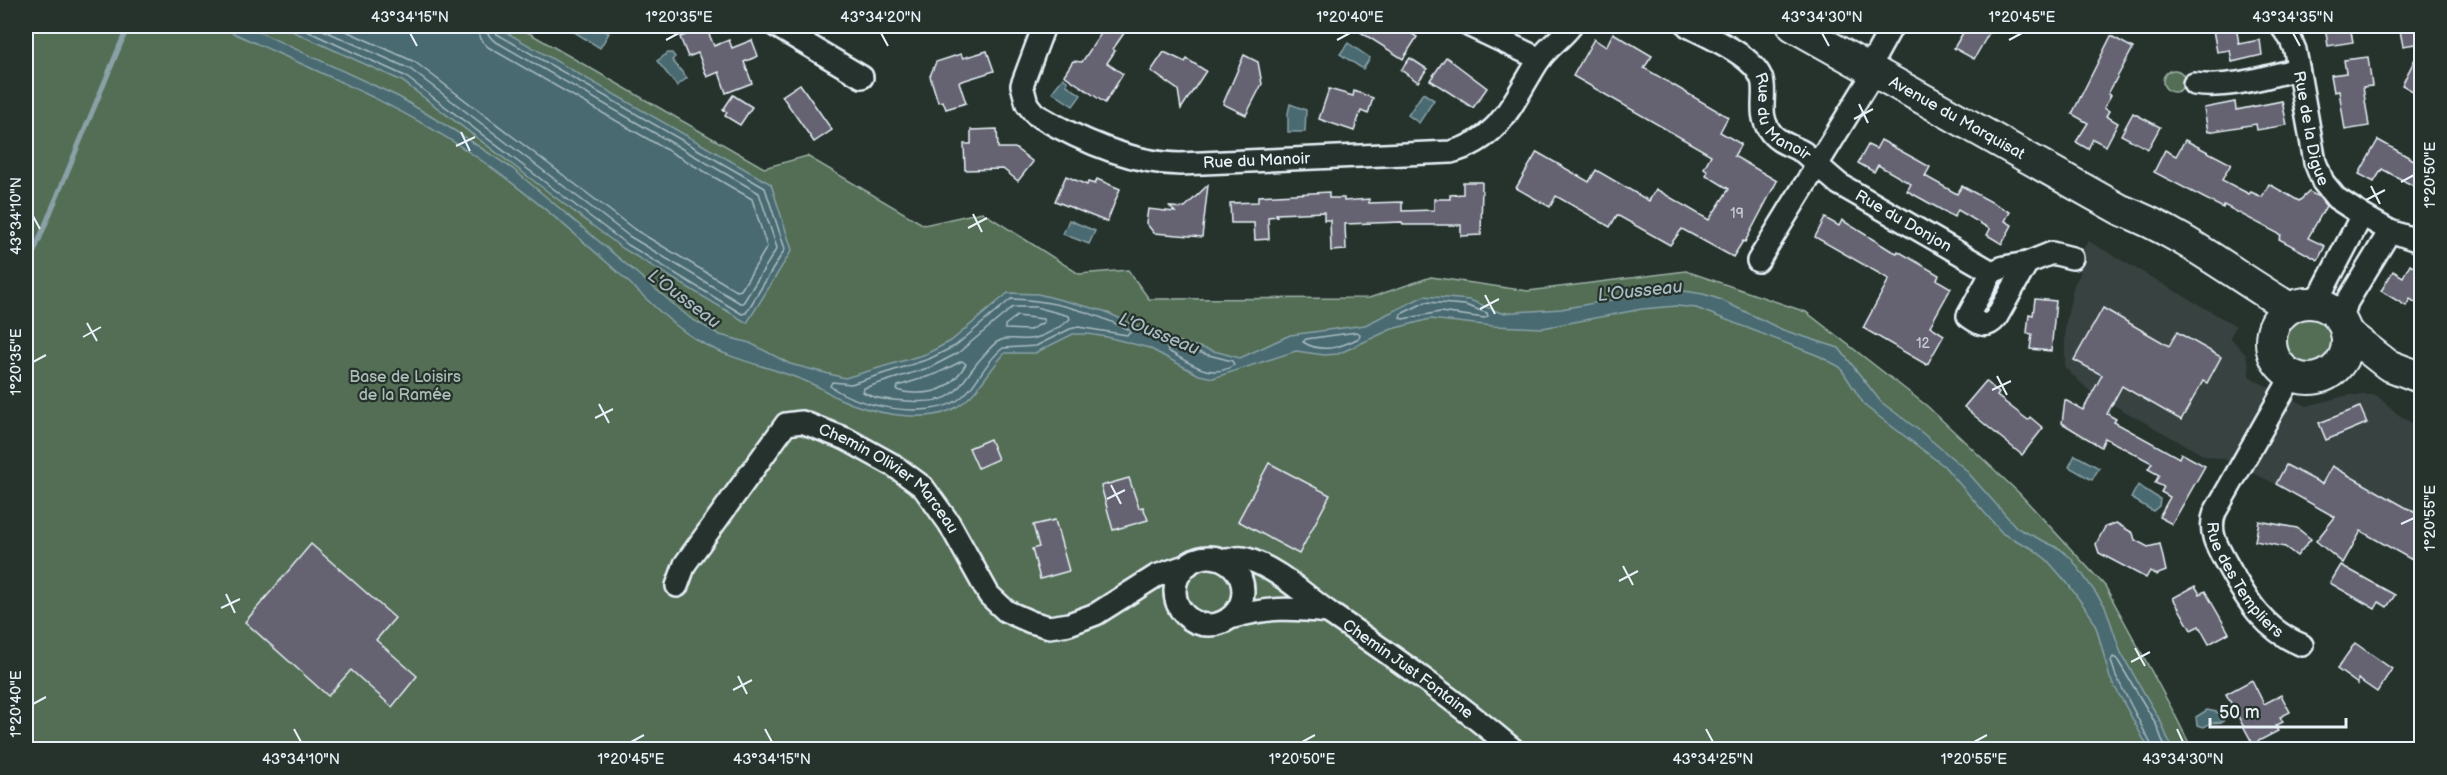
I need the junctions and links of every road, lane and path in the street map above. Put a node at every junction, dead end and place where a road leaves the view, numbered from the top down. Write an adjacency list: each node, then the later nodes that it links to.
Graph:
1 (777, 26): 12 (street)
2 (1044, 26): 9 (street, Rue du Manoir)
3 (1470, 26): 9 (street)
4 (1571, 26): 9 (street, Rue du Manoir)
5 (1688, 26): 14 (street, Rue du Manoir)
6 (1793, 26): 10 (main road, Avenue du Marquisat)
7 (1892, 26): 10 (street, Rue du Manoir)
8 (2281, 26): 11 (street, Rue de la Digue)
9 (1540, 59)
10 (1871, 69): 14 (street, Rue du Manoir); 15 (main road, Avenue du Marquisat)
11 (2298, 69): 13 (street); 16 (street, Rue de la Digue)
12 (862, 77)
13 (2194, 84)
14 (1817, 165): 20 (street); 22 (street, Rue du Donjon)
15 (2121, 210): 23 (main road, Avenue du Marquisat); 25 (main road, Avenue du Marquisat)
16 (2362, 215): 17 (street, Rue de la Digue); 23 (street)
17 (2390, 231): 18 (street, Rue de la Digue); 24 (street)
18 (2421, 242)
19 (2072, 258): 21 (street)
20 (1758, 261)
21 (2027, 263): 22 (street); 22 (street)
22 (1992, 272)
23 (2301, 305): 24 (main road); 25 (main road)
24 (2344, 327): 26 (main road); 28 (main road)
25 (2271, 335): 27 (main road)
26 (2337, 368): 27 (main road); 29 (main road)
27 (2292, 376): 37 (street, Rue des Templiers)
28 (2421, 378)
29 (2421, 393)
30 (1225, 561): 31 (street); 35 (street, Chemin Just Fontaine); 36 (street)
31 (1188, 565): 33 (street, Chemin Olivier Marceau); 34 (street)
32 (677, 586): 33 (street, Chemin Olivier Marceau)
33 (1129, 593): 34 (street)
34 (1180, 609): 36 (street)
35 (1328, 612): 36 (street, Chemin Just Fontaine); 38 (street, Chemin Just Fontaine)
36 (1230, 618)
37 (2302, 645)
38 (1514, 750)

